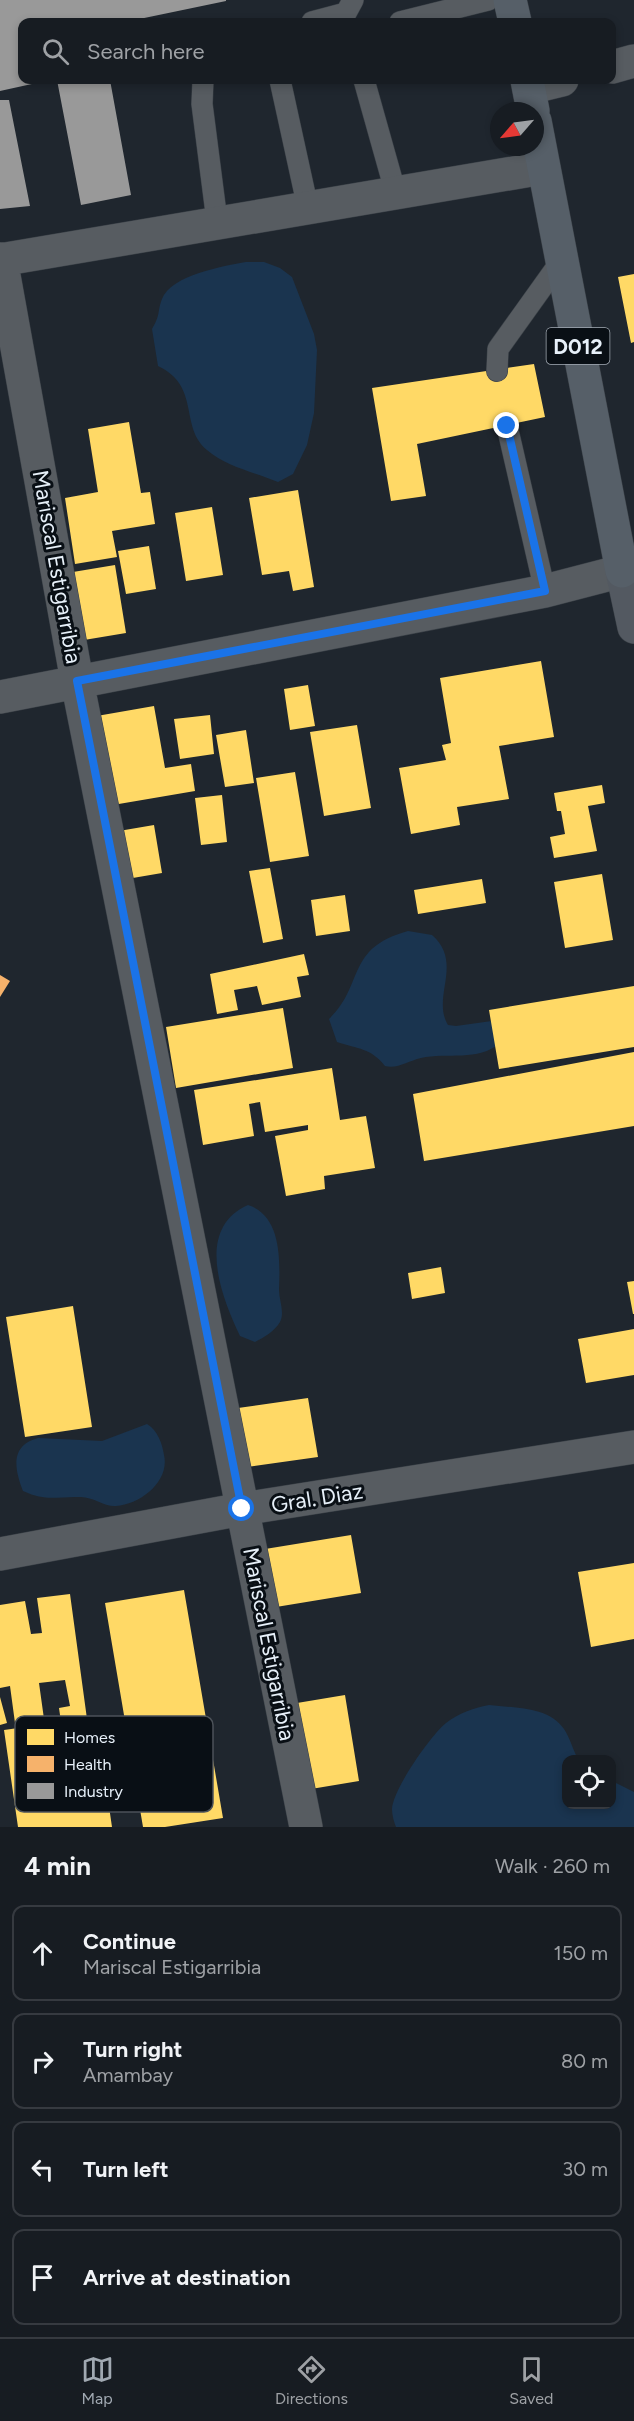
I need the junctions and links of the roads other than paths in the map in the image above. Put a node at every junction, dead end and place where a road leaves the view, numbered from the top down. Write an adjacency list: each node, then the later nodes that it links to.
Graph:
1 (488, 0): 5 (lane)
2 (510, 0): 6 (main road)
3 (349, 12): 4 (lane)
4 (327, 18)
5 (416, 18)
6 (514, 18)
7 (634, 61): 8 (street)
8 (616, 66)
9 (203, 84): 18 (lane)
10 (280, 84): 17 (lane)
11 (365, 84): 16 (lane)
12 (552, 84): 13 (street)
13 (530, 93)
14 (541, 156): 15 (main road, D012)
15 (543, 168): 16 (street); 20 (main road, D012)
16 (396, 194): 17 (street)
17 (308, 208): 18 (street)
18 (217, 221): 19 (street)
19 (0, 258): 26 (street, Mariscal Estigarribia)
20 (561, 261): 21 (lane); 23 (main road, D012)
21 (497, 371)
22 (507, 426): 24 (lane)
23 (628, 570): 24 (street); 25 (main road)
24 (545, 591): 26 (street)
25 (634, 627)
26 (77, 681): 27 (street); 29 (street, Mariscal Estigarribia)
27 (0, 697)
28 (634, 1447): 29 (street, Gral. Diaz)
29 (242, 1509): 30 (street, Gral. Diaz); 31 (street, Mariscal Estigarribia)
30 (0, 1554)
31 (306, 1827)

